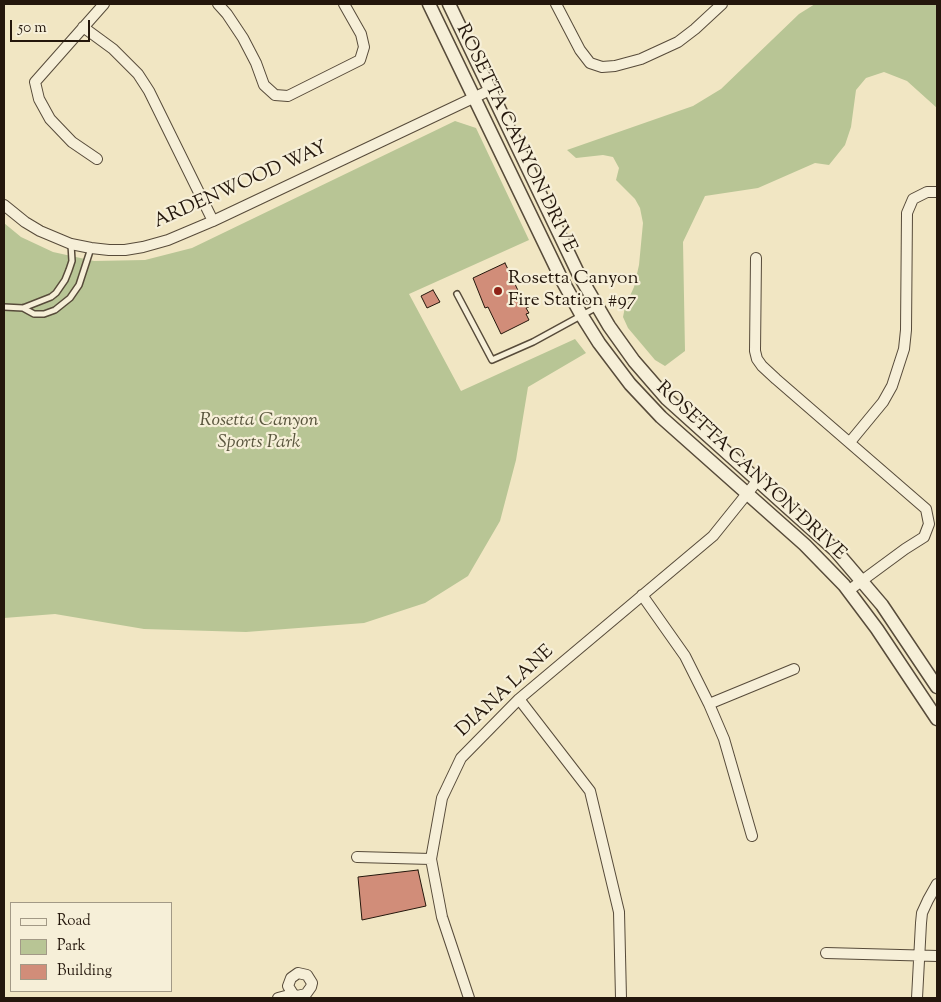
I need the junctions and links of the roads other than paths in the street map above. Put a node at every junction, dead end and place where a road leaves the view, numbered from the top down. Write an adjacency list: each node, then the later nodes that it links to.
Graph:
1 (104, 4): 8 (street)
2 (218, 4): 3 (street)
3 (344, 4)
4 (429, 4): 10 (street, ROSETTA CANYON DRIVE)
5 (449, 4): 9 (street, ROSETTA CANYON DRIVE)
6 (556, 4): 7 (street)
7 (722, 4)
8 (83, 27): 11 (street); 14 (street)
9 (490, 90): 10 (street, ARDENWOOD WAY); 19 (street, ROSETTA CANYON DRIVE)
10 (474, 98): 14 (street, ARDENWOOD WAY); 22 (street, ROSETTA CANYON DRIVE)
11 (97, 159)
12 (937, 192): 23 (street)
13 (4, 205): 15 (street, ARDENWOOD WAY)
14 (213, 221): 16 (street, ARDENWOOD WAY)
15 (72, 244): 16 (street, ARDENWOOD WAY); 21 (lane)
16 (91, 248): 21 (lane)
17 (756, 258): 23 (street)
18 (457, 294): 22 (lane)
19 (597, 307): 22 (lane); 24 (street, ROSETTA CANYON DRIVE)
20 (4, 308): 21 (lane)
21 (23, 308)
22 (582, 316): 25 (street, ROSETTA CANYON DRIVE)
23 (850, 442): 26 (street)
24 (758, 480): 25 (street, DIANA LANE); 26 (street, ROSETTA CANYON DRIVE)
25 (746, 494): 27 (street, ROSETTA CANYON DRIVE); 28 (street, DIANA LANE)
26 (862, 581): 27 (street); 30 (street, ROSETTA CANYON DRIVE)
27 (848, 591): 33 (street, ROSETTA CANYON DRIVE)
28 (642, 595): 31 (street, DIANA LANE); 32 (street)
29 (794, 669): 32 (street)
30 (937, 687)
31 (519, 699): 36 (street, DIANA LANE); 44 (street)
32 (709, 704): 34 (street)
33 (937, 719)
34 (752, 836)
35 (357, 857): 36 (street)
36 (431, 859): 43 (street, DIANA LANE)
37 (937, 884): 39 (street)
38 (826, 953): 39 (street)
39 (920, 956): 40 (street); 45 (street)
40 (937, 956)
41 (293, 994): 42 (street)
42 (278, 998)
43 (469, 998)
44 (620, 998)
45 (917, 998)

